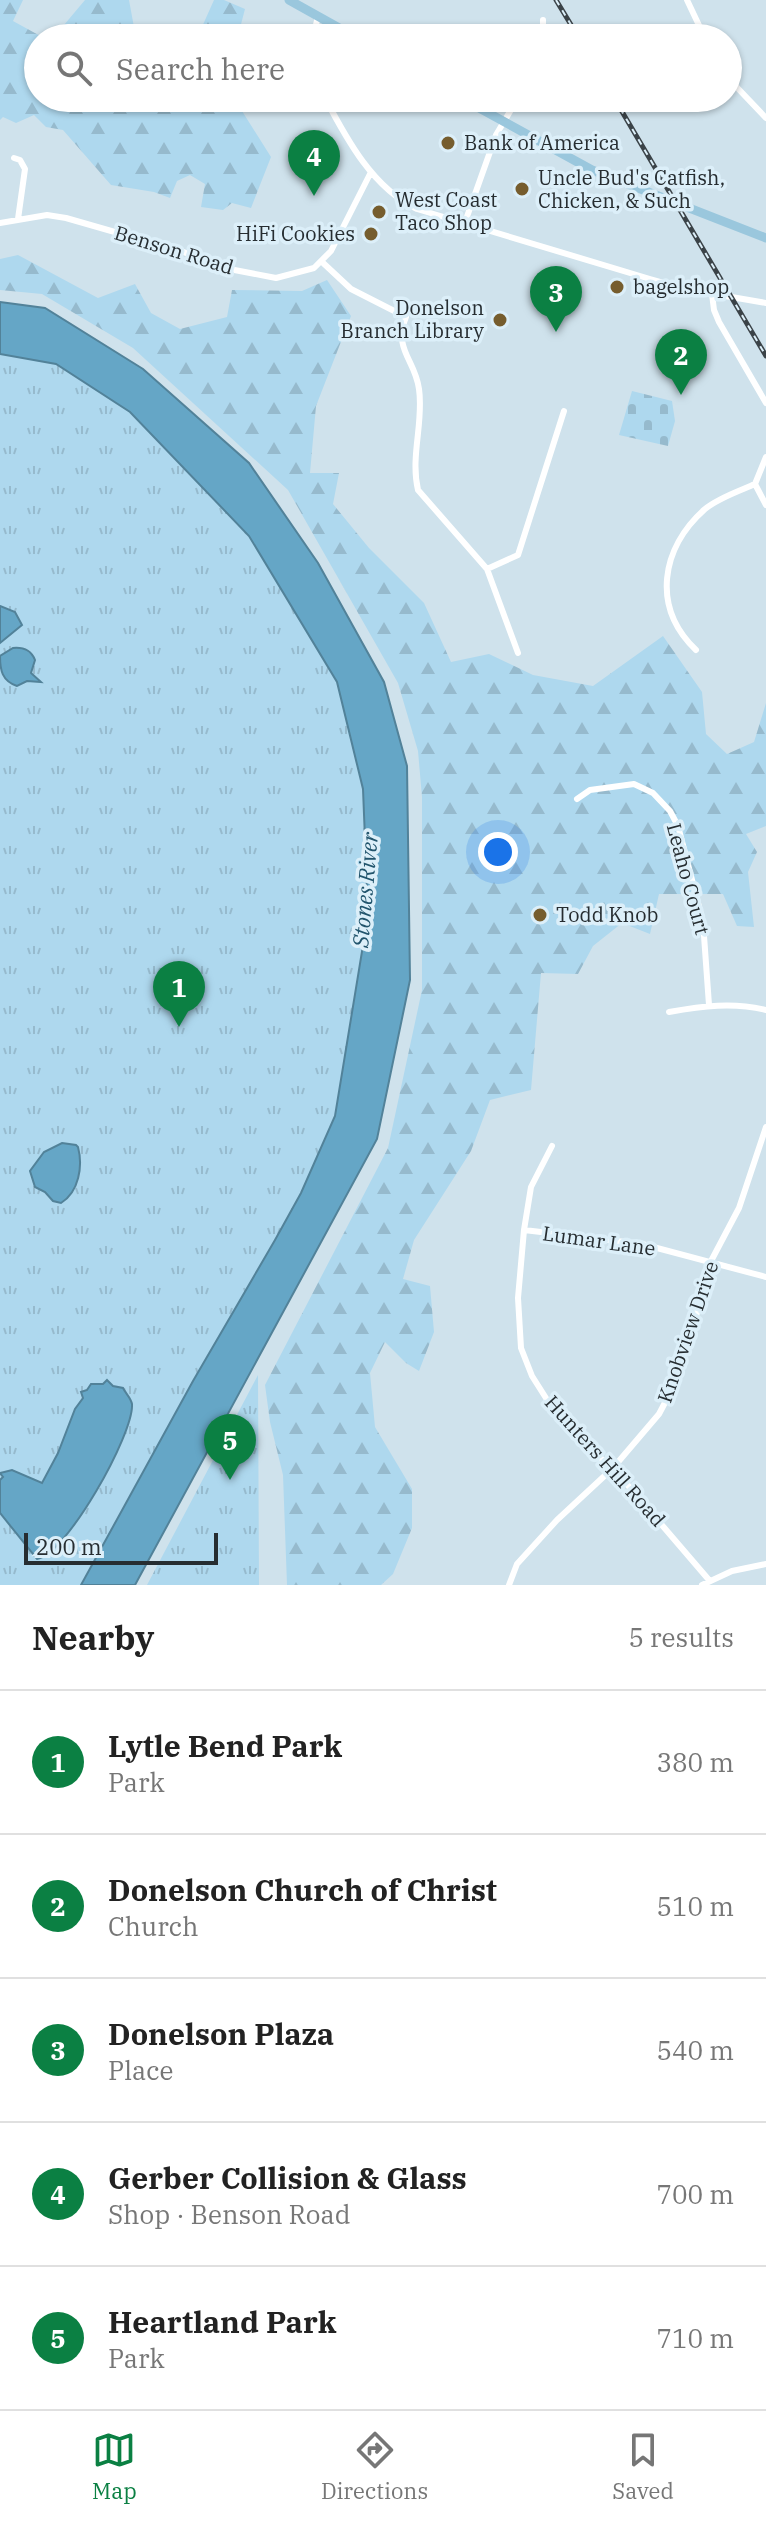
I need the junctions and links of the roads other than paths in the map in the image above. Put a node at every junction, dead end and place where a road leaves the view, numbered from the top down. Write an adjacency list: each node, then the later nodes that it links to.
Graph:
1 (289, 0): 3 (main road)
2 (687, 0): 8 (street)
3 (318, 16): 5 (street); 6 (main road)
4 (543, 20): 7 (street)
5 (316, 24)
6 (332, 24)
7 (543, 24)
8 (698, 24)
9 (742, 93): 13 (street)
10 (334, 112): 16 (street)
11 (485, 112): 14 (main road)
12 (510, 112): 14 (street)
13 (766, 118)
14 (504, 123): 19 (street); 20 (main road)
15 (14, 158): 17 (street)
16 (371, 172): 19 (street); 21 (street)
17 (18, 219): 18 (street, Benson Road); 21 (street, Benson Road)
18 (0, 223)
19 (464, 225): 22 (street)
20 (766, 238)
21 (321, 261): 29 (street)
22 (712, 294): 23 (street); 24 (street)
23 (766, 303)
24 (766, 403)
25 (564, 411): 29 (street)
26 (766, 457): 27 (street)
27 (755, 484): 28 (street); 30 (street)
28 (766, 505)
29 (487, 569): 31 (street)
30 (696, 650)
31 (518, 653)
32 (577, 799): 33 (street, Leaho Court)
33 (709, 1005): 34 (street); 35 (street)
34 (766, 1010)
35 (669, 1012)
36 (766, 1127): 39 (street, Knobview Drive)
37 (552, 1146): 38 (street, Hunters Hill Road)
38 (524, 1230): 39 (street, Lumar Lane); 41 (street, Hunters Hill Road)
39 (710, 1263): 40 (street, Lumar Lane); 41 (street, Knobview Drive)
40 (766, 1277)
41 (613, 1468): 43 (street, Hunters Hill Road); 44 (street, Knobview Drive)
42 (766, 1564): 43 (street)
43 (706, 1582)
44 (509, 1585)

